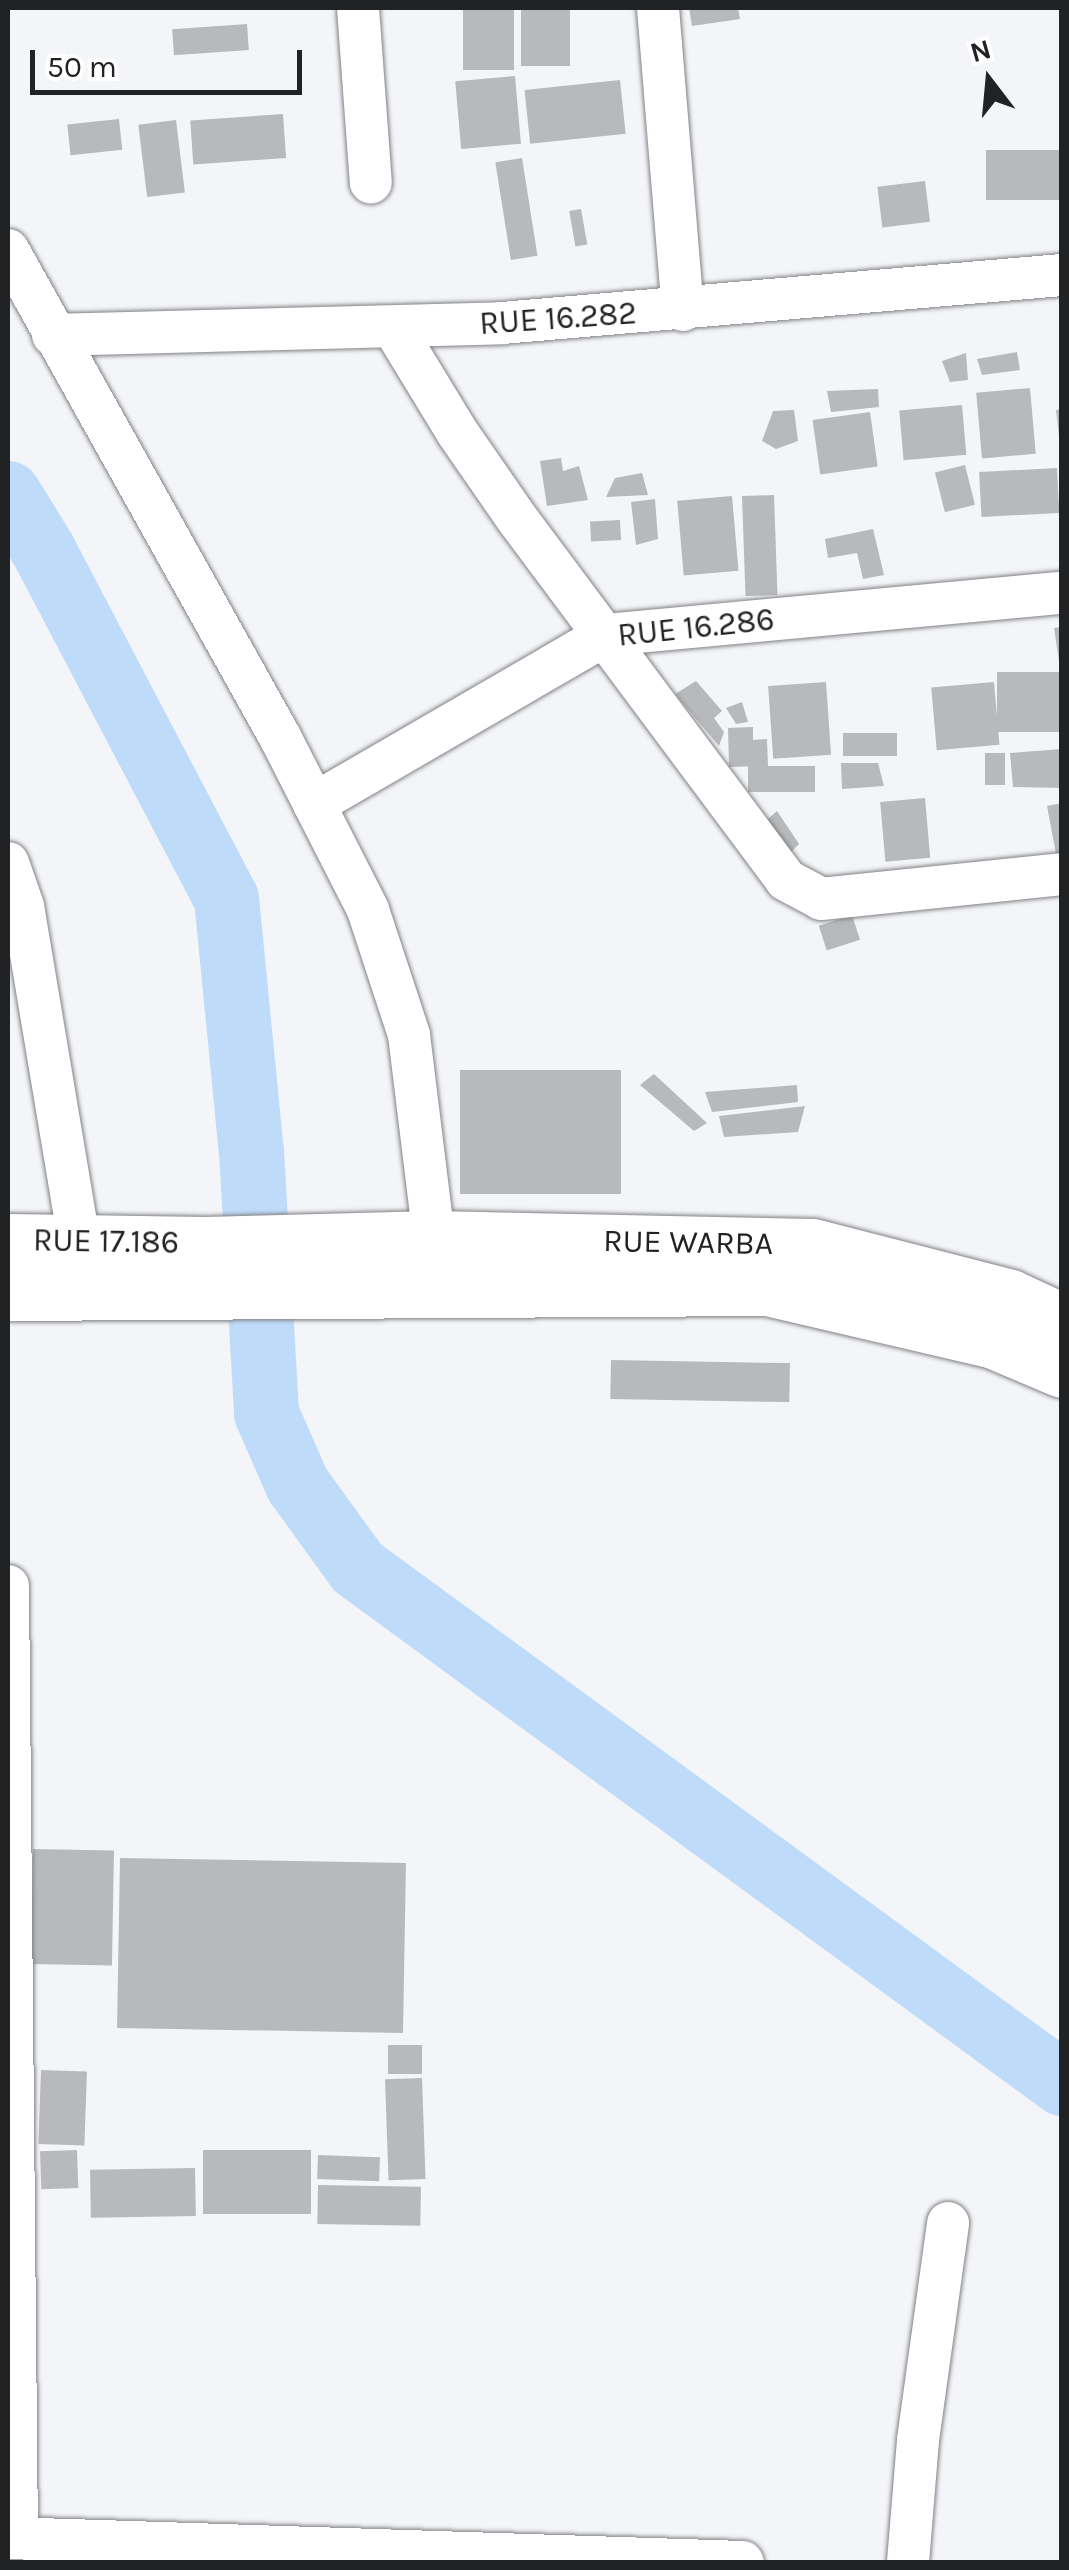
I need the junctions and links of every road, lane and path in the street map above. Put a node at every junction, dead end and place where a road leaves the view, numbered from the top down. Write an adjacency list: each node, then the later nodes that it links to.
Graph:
1 (358, 8): 3 (street)
2 (658, 8): 6 (street)
3 (370, 183)
4 (8, 250): 8 (street)
5 (1062, 274): 6 (street, RUE 16.282)
6 (683, 310): 7 (street, RUE 16.282)
7 (395, 330): 8 (street, RUE 16.282); 10 (street)
8 (53, 335): 11 (street)
9 (1062, 593): 10 (street, RUE 16.286)
10 (606, 635): 11 (street, RUE 16.286); 13 (street)
11 (314, 804): 14 (street)
12 (8, 863): 16 (street)
13 (1062, 874)
14 (434, 1238): 17 (main road, RUE WARBA); 20 (main road, RUE WARBA)
15 (8, 1241): 16 (main road, RUE 17.186)
16 (79, 1241): 18 (main road, RUE 17.186)
17 (302, 1266): 18 (main road); 21 (main road)
18 (204, 1268): 19 (main road)
19 (8, 1293)
20 (1062, 1321)
21 (1062, 1370)
22 (8, 1586): 23 (street)
23 (8, 1598): 25 (street)
24 (948, 2223): 29 (street)
25 (9, 2240): 26 (street)
26 (12, 2538): 27 (street)
27 (278, 2556): 28 (street)
28 (744, 2562)
29 (908, 2562)

